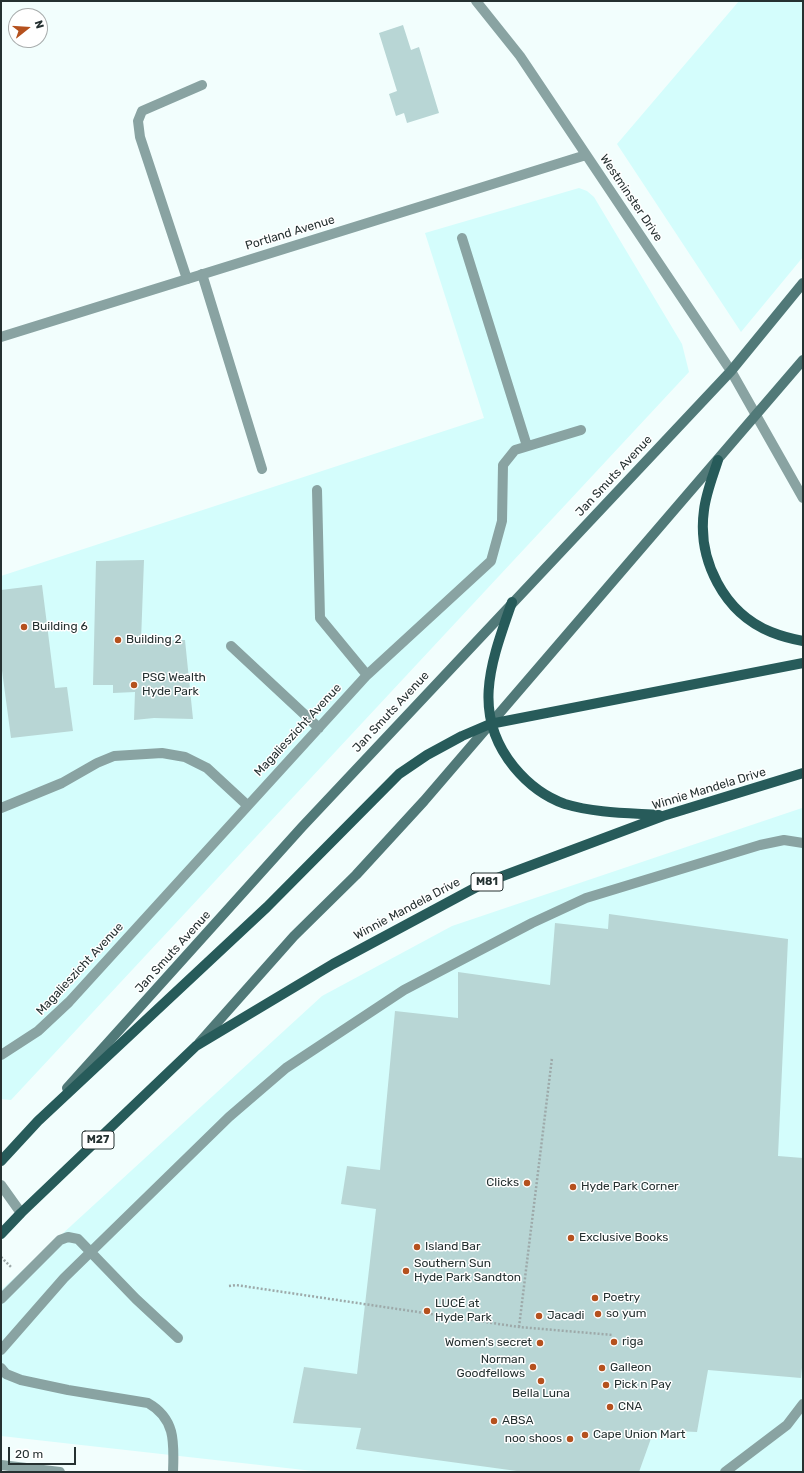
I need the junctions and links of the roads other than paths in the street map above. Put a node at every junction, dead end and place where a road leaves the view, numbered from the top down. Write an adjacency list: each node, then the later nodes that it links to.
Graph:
1 (476, 1): 3 (street, Westminster Drive)
2 (202, 85): 6 (street)
3 (586, 155): 5 (street, Portland Avenue); 10 (street, Westminster Drive)
4 (462, 238): 13 (street)
5 (202, 274): 6 (street, Portland Avenue); 15 (street)
6 (187, 279): 8 (street, Portland Avenue)
7 (803, 283): 10 (main road, Jan Smuts Avenue)
8 (1, 337)
9 (803, 360): 11 (main road, M27)
10 (731, 371): 11 (street, Westminster Drive); 18 (main road, Jan Smuts Avenue)
11 (757, 415): 14 (main road, M27); 17 (street, Westminster Drive)
12 (581, 430): 13 (street, Magalieszicht Avenue)
13 (527, 446): 22 (street, Magalieszicht Avenue)
14 (718, 460): 19 (main road); 23 (main road, M27)
15 (262, 469)
16 (317, 490): 22 (street)
17 (803, 498)
18 (512, 602): 23 (main road); 32 (main road, Jan Smuts Avenue)
19 (803, 641)
20 (231, 646): 24 (street)
21 (803, 663): 23 (main road)
22 (367, 675): 24 (street, Magalieszicht Avenue)
23 (490, 724): 28 (main road); 30 (main road, M27); 32 (main road)
24 (319, 728): 26 (street, Magalieszicht Avenue)
25 (803, 773): 28 (main road, Winnie Mandela Drive / M81)
26 (247, 805): 27 (street); 31 (street, Magalieszicht Avenue)
27 (1, 808)
28 (663, 816): 30 (main road, Winnie Mandela Drive / M81)
29 (803, 844): 37 (street)
30 (196, 1046): 35 (main road, M27)
31 (1, 1055)
32 (38, 1121): 33 (main road, Jan Smuts Avenue)
33 (1, 1161)
34 (1, 1185): 35 (street)
35 (21, 1213): 36 (main road, M27)
36 (1, 1234)
37 (90, 1252): 38 (street); 39 (street); 40 (street)
38 (1, 1299)
39 (178, 1338)
40 (1, 1350)
41 (1, 1368): 45 (street)
42 (803, 1404): 46 (street)
43 (1, 1465): 44 (street)
44 (60, 1472)
45 (173, 1472)
46 (725, 1472)

